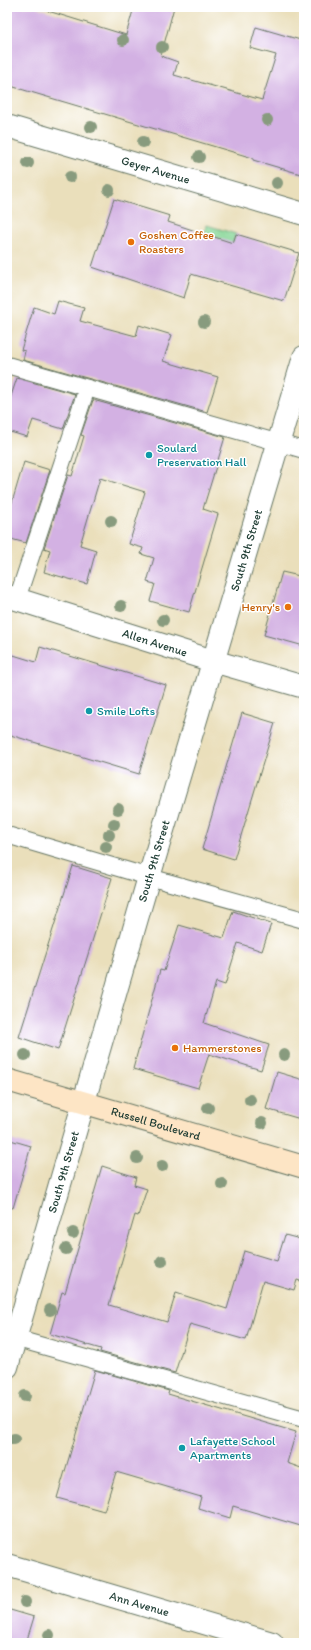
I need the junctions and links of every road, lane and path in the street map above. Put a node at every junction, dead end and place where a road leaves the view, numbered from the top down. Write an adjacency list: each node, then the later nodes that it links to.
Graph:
1 (7, 126): 2 (street, Geyer Avenue)
2 (304, 214)
3 (304, 357): 6 (street, South 9th Street)
4 (7, 365): 5 (lane)
5 (87, 388): 6 (lane); 8 (lane)
6 (279, 443): 7 (lane); 9 (street, South 9th Street)
7 (304, 450)
8 (12, 598): 9 (street, Allen Avenue)
9 (213, 661): 10 (street, Allen Avenue); 12 (street, South 9th Street)
10 (304, 687)
11 (7, 835): 12 (lane)
12 (149, 877): 13 (lane); 15 (street, South 9th Street)
13 (304, 920)
14 (7, 1080): 15 (main road, Russell Boulevard)
15 (84, 1103): 16 (main road, Russell Boulevard); 17 (street, South 9th Street)
16 (304, 1167)
17 (11, 1337): 18 (street, South 9th Street); 19 (lane)
18 (7, 1367)
19 (304, 1419)
20 (7, 1565): 21 (street, Ann Avenue)
21 (272, 1643)

